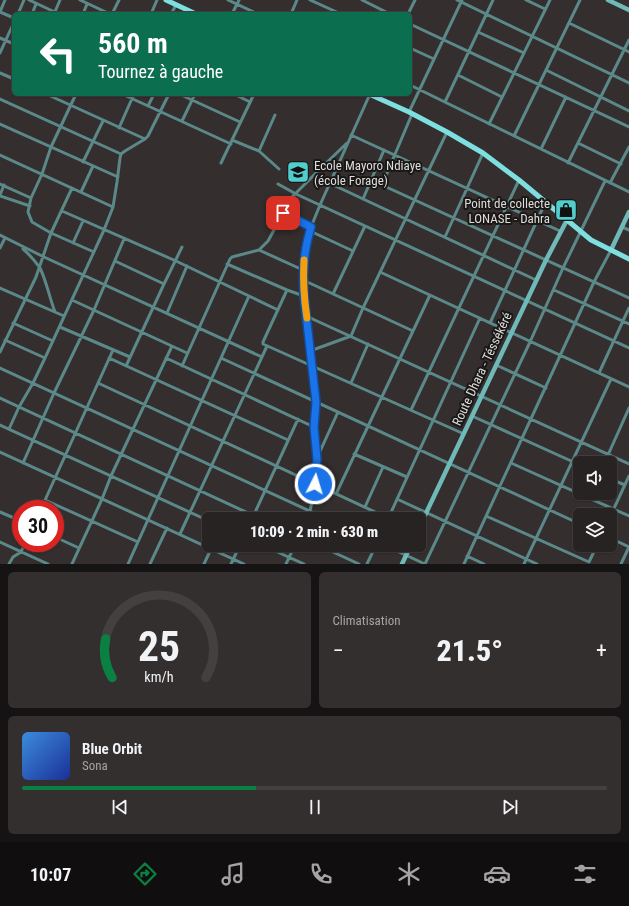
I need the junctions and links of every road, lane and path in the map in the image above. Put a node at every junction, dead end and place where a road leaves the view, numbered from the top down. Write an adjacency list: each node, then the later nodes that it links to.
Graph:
1 (5, 0): 28 (street)
2 (24, 0): 29 (street)
3 (29, 0): 22 (street)
4 (60, 0): 32 (street)
5 (80, 0): 23 (street)
6 (119, 0): 35 (street)
7 (157, 0): 36 (street)
8 (166, 0): 25 (main road)
9 (228, 0): 24 (street)
10 (239, 0): 24 (street)
11 (298, 0): 41 (street)
12 (310, 0): 42 (street)
13 (362, 0): 43 (street)
14 (415, 0): 44 (street)
15 (457, 0): 21 (street)
16 (493, 0): 45 (street)
17 (526, 0): 26 (street)
18 (550, 0): 26 (street)
19 (580, 0): 47 (street)
20 (608, 0): 27 (street)
21 (462, 1): 45 (street); 54 (street)
22 (36, 4): 30 (street); 31 (street)
23 (87, 4): 33 (street); 34 (street)
24 (237, 4): 39 (street); 40 (street)
25 (176, 5): 37 (street); 38 (main road)
26 (545, 9): 51 (street)
27 (629, 10)
28 (0, 12): 46 (street)
29 (19, 12)
30 (33, 12)
31 (52, 12)
32 (54, 12)
33 (84, 12)
34 (106, 12)
35 (112, 12)
36 (152, 12)
37 (172, 12)
38 (191, 12)
39 (233, 12)
40 (254, 12)
41 (292, 12)
42 (337, 12)
43 (386, 12)
44 (409, 12)
45 (487, 14): 50 (street); 51 (street)
46 (12, 17)
47 (569, 23): 57 (street); 59 (street)
48 (412, 25): 54 (street)
49 (12, 26): 53 (street)
50 (478, 32): 60 (street); 63 (street)
51 (532, 36): 57 (street); 63 (street)
52 (0, 38): 53 (street)
53 (6, 40): 56 (street); 62 (street)
54 (443, 40): 60 (street); 64 (street)
55 (629, 40): 59 (street)
56 (12, 43)
57 (557, 48): 65 (street); 68 (street)
58 (412, 49): 64 (street)
59 (624, 50): 61 (street); 68 (street)
60 (469, 52): 67 (street); 69 (street)
61 (629, 52)
62 (0, 53)
63 (524, 53): 67 (street)
64 (434, 59): 74 (street)
65 (546, 70): 72 (street); 89 (street)
66 (0, 73): 70 (street)
67 (514, 73): 72 (street); 87 (street)
68 (612, 75): 71 (street); 89 (street)
69 (458, 76): 87 (street); 94 (street)
70 (12, 78)
71 (629, 83)
72 (539, 85): 88 (street); 112 (street)
73 (412, 86): 74 (street)
74 (420, 90): 94 (street); 100 (street)
75 (50, 96): 95 (street)
76 (75, 96): 95 (street)
77 (126, 96): 91 (street)
78 (133, 96): 91 (street)
79 (153, 96): 96 (street)
80 (168, 96): 99 (street)
81 (183, 96): 92 (street)
82 (194, 96): 92 (street)
83 (238, 96): 93 (street)
84 (253, 96): 93 (street)
85 (369, 96): 111 (street)
86 (374, 96): 100 (main road)
87 (502, 97): 106 (street)
88 (566, 97): 97 (street); 120 (street)
89 (601, 97): 97 (street); 98 (street)
90 (0, 99): 107 (street)
91 (132, 99): 96 (street); 109 (street)
92 (192, 100): 103 (street); 104 (street)
93 (250, 102): 104 (street)
94 (445, 102): 106 (street)
95 (70, 105): 102 (street); 107 (street)
96 (148, 106): 99 (street)
97 (594, 111): 108 (street); 117 (street)
98 (629, 111)
99 (161, 112): 103 (street); 113 (street)
100 (410, 113): 110 (main road); 126 (street)
101 (275, 115): 122 (street)
102 (103, 121): 109 (street); 114 (street)
103 (182, 121): 116 (street)
104 (240, 122): 116 (street)
105 (0, 124): 118 (street)
106 (489, 124): 112 (street)
107 (61, 126): 114 (street); 118 (street)
108 (629, 127)
109 (119, 128): 113 (street)
110 (447, 132): 123 (main road); 133 (street)
111 (352, 135): 115 (street); 121 (street)
112 (514, 136): 120 (street)
113 (145, 139): 124 (street)
114 (93, 141): 124 (street); 127 (street)
115 (349, 141): 142 (street); 149 (street)
116 (231, 142): 122 (street); 128 (street)
117 (578, 143): 129 (street); 130 (street)
118 (51, 147): 127 (street); 134 (street)
119 (629, 147): 130 (street)
120 (541, 149): 129 (street)
121 (384, 150): 126 (street); 136 (street)
122 (259, 151): 132 (street)
123 (483, 153): 137 (main road); 146 (street)
124 (121, 154): 135 (street)
125 (0, 155): 134 (street)
126 (395, 155): 133 (street); 144 (street)
127 (84, 162): 131 (street)
128 (221, 163)
129 (568, 163): 138 (street)
130 (621, 164): 139 (street)
131 (93, 166): 135 (street); 147 (street)
132 (279, 169)
133 (429, 171): 146 (street); 153 (street)
134 (42, 174): 145 (street); 151 (street)
135 (118, 177): 158 (street)
136 (371, 180): 144 (street); 152 (street)
137 (519, 180): 154 (main road); 157 (street)
138 (605, 181): 139 (street); 174 (street)
139 (610, 183): 148 (street)
140 (0, 184): 143 (street)
141 (278, 184): 149 (street)
142 (330, 184): 152 (street); 155 (street)
143 (4, 185): 150 (street); 151 (street)
144 (382, 185): 153 (street)
145 (72, 188): 147 (street); 159 (street)
146 (467, 188): 157 (street); 162 (street)
147 (81, 192): 158 (street)
148 (629, 192)
149 (296, 194): 155 (street); 161 (street)
150 (0, 195): 156 (street)
151 (32, 198): 156 (street)
152 (363, 199): 163 (street)
153 (415, 200): 162 (street); 163 (street)
154 (546, 201): 164 (street); 165 (main road)
155 (320, 205): 167 (street); 169 (street)
156 (30, 206): 175 (street)
157 (506, 206): 164 (street); 177 (street)
158 (113, 207): 170 (street)
159 (62, 211): 166 (street); 175 (street)
160 (629, 212): 168 (street)
161 (283, 213): 169 (street); 186 (street)
162 (454, 218): 177 (street); 178 (street)
163 (406, 219): 178 (street); 181 (street)
164 (537, 220): 173 (street); 187 (street)
165 (567, 220): 173 (street, Route Dhara - Téssékéré); 174 (main road)
166 (83, 221): 170 (street); 182 (street)
167 (365, 226): 181 (street); 189 (street)
168 (622, 226): 171 (street); 188 (street)
169 (311, 227): 172 (street)
170 (104, 230): 180 (street); 190 (street)
171 (629, 230)
172 (310, 231): 189 (street); 202 (street)
173 (560, 231): 194 (street, Route Dhara - Téssékéré)
174 (581, 232): 188 (main road); 200 (street)
175 (51, 233): 182 (street); 192 (street)
176 (0, 235): 179 (street)
177 (493, 236): 187 (street); 191 (street)
178 (445, 237): 191 (street)
179 (5, 238): 183 (street); 185 (street)
180 (124, 239): 195 (street); 196 (street)
181 (396, 240): 203 (street); 205 (street)
182 (73, 243): 190 (street)
183 (20, 246): 192 (street); 199 (street)
184 (182, 247): 196 (street)
185 (0, 248)
186 (259, 250): 197 (street); 202 (street)
187 (523, 250): 194 (street); 201 (street)
188 (611, 250): 193 (main road); 209 (street)
189 (353, 251): 216 (street)
190 (94, 252): 204 (street)
191 (484, 255): 201 (street); 205 (street)
192 (44, 257): 199 (street); 204 (street)
193 (629, 259)
194 (546, 260): 200 (street); 207 (street, Route Dhara - Téssékéré)
195 (115, 261): 210 (street); 211 (street)
196 (176, 261): 198 (street); 210 (street)
197 (227, 264): 208 (street); 213 (street)
198 (187, 266): 208 (street); 233 (street)
199 (40, 268): 221 (street); 232 (street)
200 (563, 268): 209 (street); 215 (street)
201 (514, 269): 207 (street); 214 (street)
202 (303, 270): 206 (street)
203 (380, 272): 217 (street); 226 (street)
204 (84, 275): 211 (street); 222 (street)
205 (474, 276): 214 (street); 228 (street)
206 (303, 280): 216 (street); 219 (street)
207 (536, 280): 223 (street, Route Dhara - Téssékéré)
208 (219, 282): 218 (street); 243 (street)
209 (594, 282): 220 (street); 224 (street)
210 (164, 284): 225 (street)
211 (105, 285): 225 (street); 230 (street)
212 (0, 288): 221 (street)
213 (287, 290): 219 (street); 231 (street)
214 (504, 290): 223 (street); 239 (street)
215 (554, 290): 224 (street); 229 (street)
216 (333, 294): 226 (street)
217 (430, 295): 228 (street); 244 (street)
218 (249, 296): 231 (street); 251 (street)
219 (304, 296): 235 (street)
220 (629, 298)
221 (25, 299): 232 (street); 238 (street)
222 (72, 300): 230 (street); 234 (street)
223 (526, 300): 229 (street); 246 (street, Route Dhara - Téssékéré)
224 (585, 304): 237 (street); 240 (street)
225 (153, 307): 233 (street); 245 (street)
226 (363, 308): 244 (street); 248 (street)
227 (629, 308): 237 (street)
228 (459, 309): 236 (street); 275 (street)
229 (545, 309): 240 (street); 253 (street)
230 (94, 310): 245 (street); 247 (street)
231 (278, 310): 256 (street)
232 (55, 312): 234 (street)
233 (167, 313): 243 (street)
234 (64, 316): 242 (street)
235 (306, 316): 248 (street); 259 (street)
236 (480, 318): 239 (street); 282 (street)
237 (623, 321): 241 (street); 252 (street)
238 (14, 323): 249 (street); 250 (street)
239 (490, 323): 246 (street)
240 (576, 323): 252 (street); 262 (street)
241 (629, 324)
242 (60, 327): 247 (street); 250 (street)
243 (198, 327): 251 (street); 261 (street)
244 (413, 331): 269 (street)
245 (141, 332): 255 (street); 263 (street)
246 (511, 333): 253 (street); 270 (street, Route Dhara - Téssékéré)
247 (81, 336): 258 (street); 288 (street)
248 (351, 336): 254 (street); 259 (street)
249 (5, 340): 260 (street); 265 (street)
250 (53, 341): 265 (street)
251 (228, 341): 264 (street); 268 (street)
252 (614, 341): 257 (street); 277 (street)
253 (530, 342): 262 (street); 278 (street)
254 (368, 344): 269 (street); 284 (street)
255 (172, 346): 261 (street); 267 (street)
256 (267, 346): 264 (street); 273 (street)
257 (629, 348)
258 (113, 350): 263 (street); 266 (street)
259 (310, 351): 273 (street)
260 (0, 352)
261 (187, 353): 272 (street)
262 (561, 356): 277 (street); 287 (street)
263 (130, 357): 271 (street)
264 (262, 357): 276 (street)
265 (46, 358): 283 (street)
266 (110, 358): 271 (street); 285 (street)
267 (166, 358): 272 (street); 279 (street)
268 (221, 358): 276 (street); 280 (street)
269 (400, 359): 275 (street); 291 (street)
270 (496, 365): 278 (street); 290 (street, Route Dhara - Téssékéré)
271 (126, 366): 279 (street)
272 (182, 366): 280 (street)
273 (312, 366): 284 (street); 294 (street)
274 (0, 368): 283 (street)
275 (429, 372): 282 (street); 300 (street)
276 (254, 373): 289 (street); 294 (street)
277 (599, 373): 281 (street)
278 (515, 374): 287 (street); 296 (street)
279 (156, 379): 293 (street); 295 (street)
280 (211, 379): 289 (street); 293 (street)
281 (610, 379): 286 (street); 323 (street)
282 (451, 382): 290 (street); 308 (street)
283 (33, 383): 288 (street); 297 (street)
284 (350, 383): 291 (street)
285 (98, 384): 295 (street); 298 (street)
286 (629, 387)
287 (546, 388): 307 (street)
288 (54, 393): 298 (street); 304 (street)
289 (244, 395): 302 (street); 306 (street)
290 (481, 396): 296 (street); 303 (street, Route Dhara - Téssékéré)
291 (381, 397): 300 (street); 313 (street)
292 (0, 398): 297 (street)
293 (202, 401): 302 (street); 312 (street)
294 (316, 402): 301 (street); 314 (street)
295 (145, 405): 312 (street); 316 (street)
296 (500, 405): 307 (street); 311 (street)
297 (19, 407): 304 (street); 315 (street)
298 (87, 408): 316 (street); 317 (street)
299 (629, 408): 305 (street)
300 (411, 410): 308 (street)
301 (338, 412): 313 (street); 331 (street)
302 (234, 416): 321 (street); 322 (street)
303 (472, 416): 311 (street); 318 (street, Route Dhara - Téssékéré)
304 (43, 418): 317 (street); 320 (street)
305 (624, 418): 309 (street); 330 (street)
306 (298, 419): 314 (street); 321 (street)
307 (531, 419): 319 (street); 323 (street)
308 (433, 420): 318 (street); 324 (street)
309 (629, 420)
310 (0, 425): 315 (street)
311 (491, 425): 319 (street); 340 (street)
312 (190, 426): 322 (street); 325 (street)
313 (368, 426): 324 (street); 328 (street)
314 (314, 427): 331 (street)
315 (9, 429): 320 (street)
316 (133, 430): 325 (street); 327 (street)
317 (75, 433): 327 (street); 329 (street)
318 (464, 434): 335 (street, Route Dhara - Téssékéré)
319 (522, 439): 332 (street); 334 (street)
320 (34, 440): 329 (street); 333 (street)
321 (288, 440): 338 (street)
322 (223, 441): 337 (street); 338 (street)
323 (581, 442): 330 (street); 332 (street)
324 (420, 450): 335 (street); 345 (street)
325 (179, 451): 337 (street); 342 (street)
326 (0, 452): 333 (street)
327 (121, 454): 341 (street); 342 (street)
328 (354, 454): 339 (street); 353 (street)
329 (65, 455): 341 (street); 344 (street)
330 (608, 455): 336 (street)
331 (317, 459): 347 (street)
332 (572, 461): 349 (street)
333 (23, 463): 344 (street)
334 (511, 463): 349 (street); 350 (street)
335 (449, 464): 340 (street); 372 (street, Route Dhara - Téssékéré)
336 (629, 464)
337 (212, 466): 351 (street); 352 (street)
338 (276, 466): 347 (street); 351 (street)
339 (384, 467): 345 (street); 358 (street)
340 (468, 472): 350 (street); 380 (street)
341 (111, 476): 354 (street); 355 (street)
342 (168, 476): 352 (street); 354 (street)
343 (629, 476): 348 (street)
344 (55, 477): 355 (street); 357 (street)
345 (407, 477): 356 (street)
346 (617, 482): 348 (street)
347 (315, 484): 353 (street); 363 (street)
348 (625, 485): 361 (street)
349 (560, 486): 360 (street); 362 (street)
350 (500, 487): 362 (street); 373 (street)
351 (265, 490): 363 (street); 368 (street)
352 (200, 491): 366 (street); 367 (street)
353 (336, 494): 358 (street)
354 (158, 497): 366 (street); 377 (street)
355 (102, 499): 377 (street); 378 (street)
356 (397, 499): 370 (street); 371 (street)
357 (45, 500)
358 (365, 507): 369 (street)
359 (64, 508): 378 (street)
360 (610, 508)
361 (615, 508)
362 (549, 510): 379 (street); 384 (street)
363 (310, 511)
364 (617, 511): 374 (street)
365 (0, 512): 375 (street)
366 (190, 512): 376 (street); 382 (street)
367 (243, 512)
368 (255, 512)
369 (375, 512)
370 (391, 512)
371 (424, 512)
372 (426, 513): 380 (street)
373 (486, 516): 383 (street); 384 (street)
374 (629, 516)
375 (12, 517)
376 (202, 518)
377 (148, 520): 381 (street); 388 (street)
378 (92, 521): 388 (street); 392 (street)
379 (573, 521)
380 (445, 522): 383 (street); 423 (street)
381 (167, 528): 382 (street); 414 (street)
382 (180, 534): 389 (street)
383 (477, 536): 405 (street); 408 (street)
384 (536, 538): 408 (street); 409 (street)
385 (64, 541): 392 (street)
386 (617, 541): 390 (street)
387 (0, 542): 391 (street)
388 (138, 542): 413 (street)
389 (202, 545)
390 (629, 547): 428 (street)
391 (12, 548)
392 (79, 548): 412 (street)
393 (21, 552): 410 (street); 411 (street)
394 (210, 552): 415 (street)
395 (218, 552): 407 (street)
396 (236, 552): 407 (street)
397 (278, 552): 406 (street)
398 (291, 552): 406 (street)
399 (333, 552): 420 (street)
400 (373, 552): 421 (street)
401 (398, 552): 404 (street)
402 (408, 552): 404 (street)
403 (594, 552): 409 (street)
404 (406, 556): 422 (street); 423 (street)
405 (467, 556): 424 (street); 425 (street)
406 (289, 557): 418 (street); 419 (street)
407 (233, 559): 416 (street); 417 (street)
408 (526, 559): 426 (street); 427 (street)
409 (589, 563)
410 (9, 564)
411 (48, 564)
412 (72, 564)
413 (128, 564)
414 (150, 564)
415 (204, 564)
416 (231, 564)
417 (244, 564)
418 (286, 564)
419 (304, 564)
420 (359, 564)
421 (367, 564)
422 (402, 564)
423 (425, 564)
424 (464, 564)
425 (484, 564)
426 (524, 564)
427 (537, 564)
428 (621, 564)

